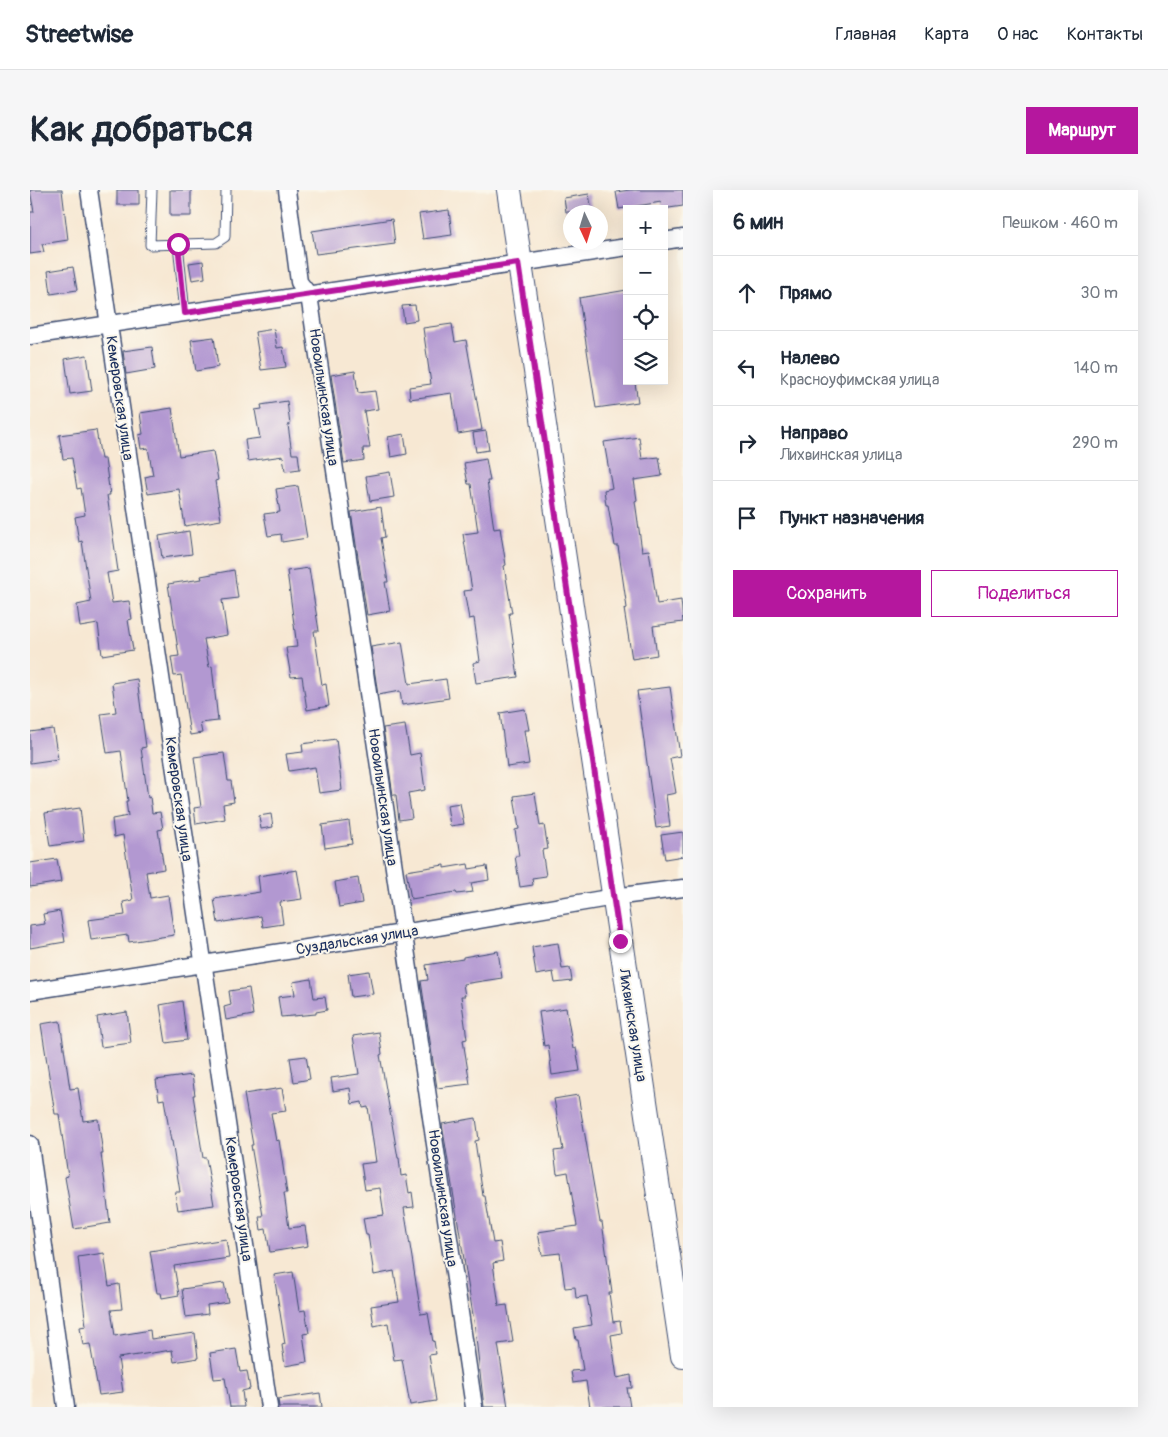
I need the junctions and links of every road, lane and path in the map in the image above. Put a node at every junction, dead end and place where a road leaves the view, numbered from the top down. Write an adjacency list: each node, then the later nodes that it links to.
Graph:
1 (89, 190): 13 (street, Кемеровская улица)
2 (152, 190): 8 (lane)
3 (226, 190): 8 (lane)
4 (287, 190): 11 (street, Новоильинская улица)
5 (509, 190): 10 (main road, Лихвинская улица)
6 (683, 238): 7 (street)
7 (668, 240)
8 (178, 244): 12 (lane)
9 (623, 248): 10 (street)
10 (518, 263): 11 (street); 16 (main road, Лихвинская улица)
11 (309, 295): 12 (street); 17 (street, Новоильинская улица)
12 (185, 313): 13 (street)
13 (109, 325): 14 (street); 18 (street, Кемеровская улица)
14 (30, 336)
15 (683, 888): 16 (street, Суздальская улица)
16 (614, 898): 17 (street, Суздальская улица); 21 (main road, Лихвинская улица)
17 (403, 933): 18 (street, Суздальская улица); 24 (street, Новоильинская улица)
18 (204, 963): 19 (street, Суздальская улица); 23 (street, Кемеровская улица)
19 (30, 991)
20 (30, 1144): 22 (street)
21 (683, 1356)
22 (66, 1407)
23 (270, 1407)
24 (474, 1407)

